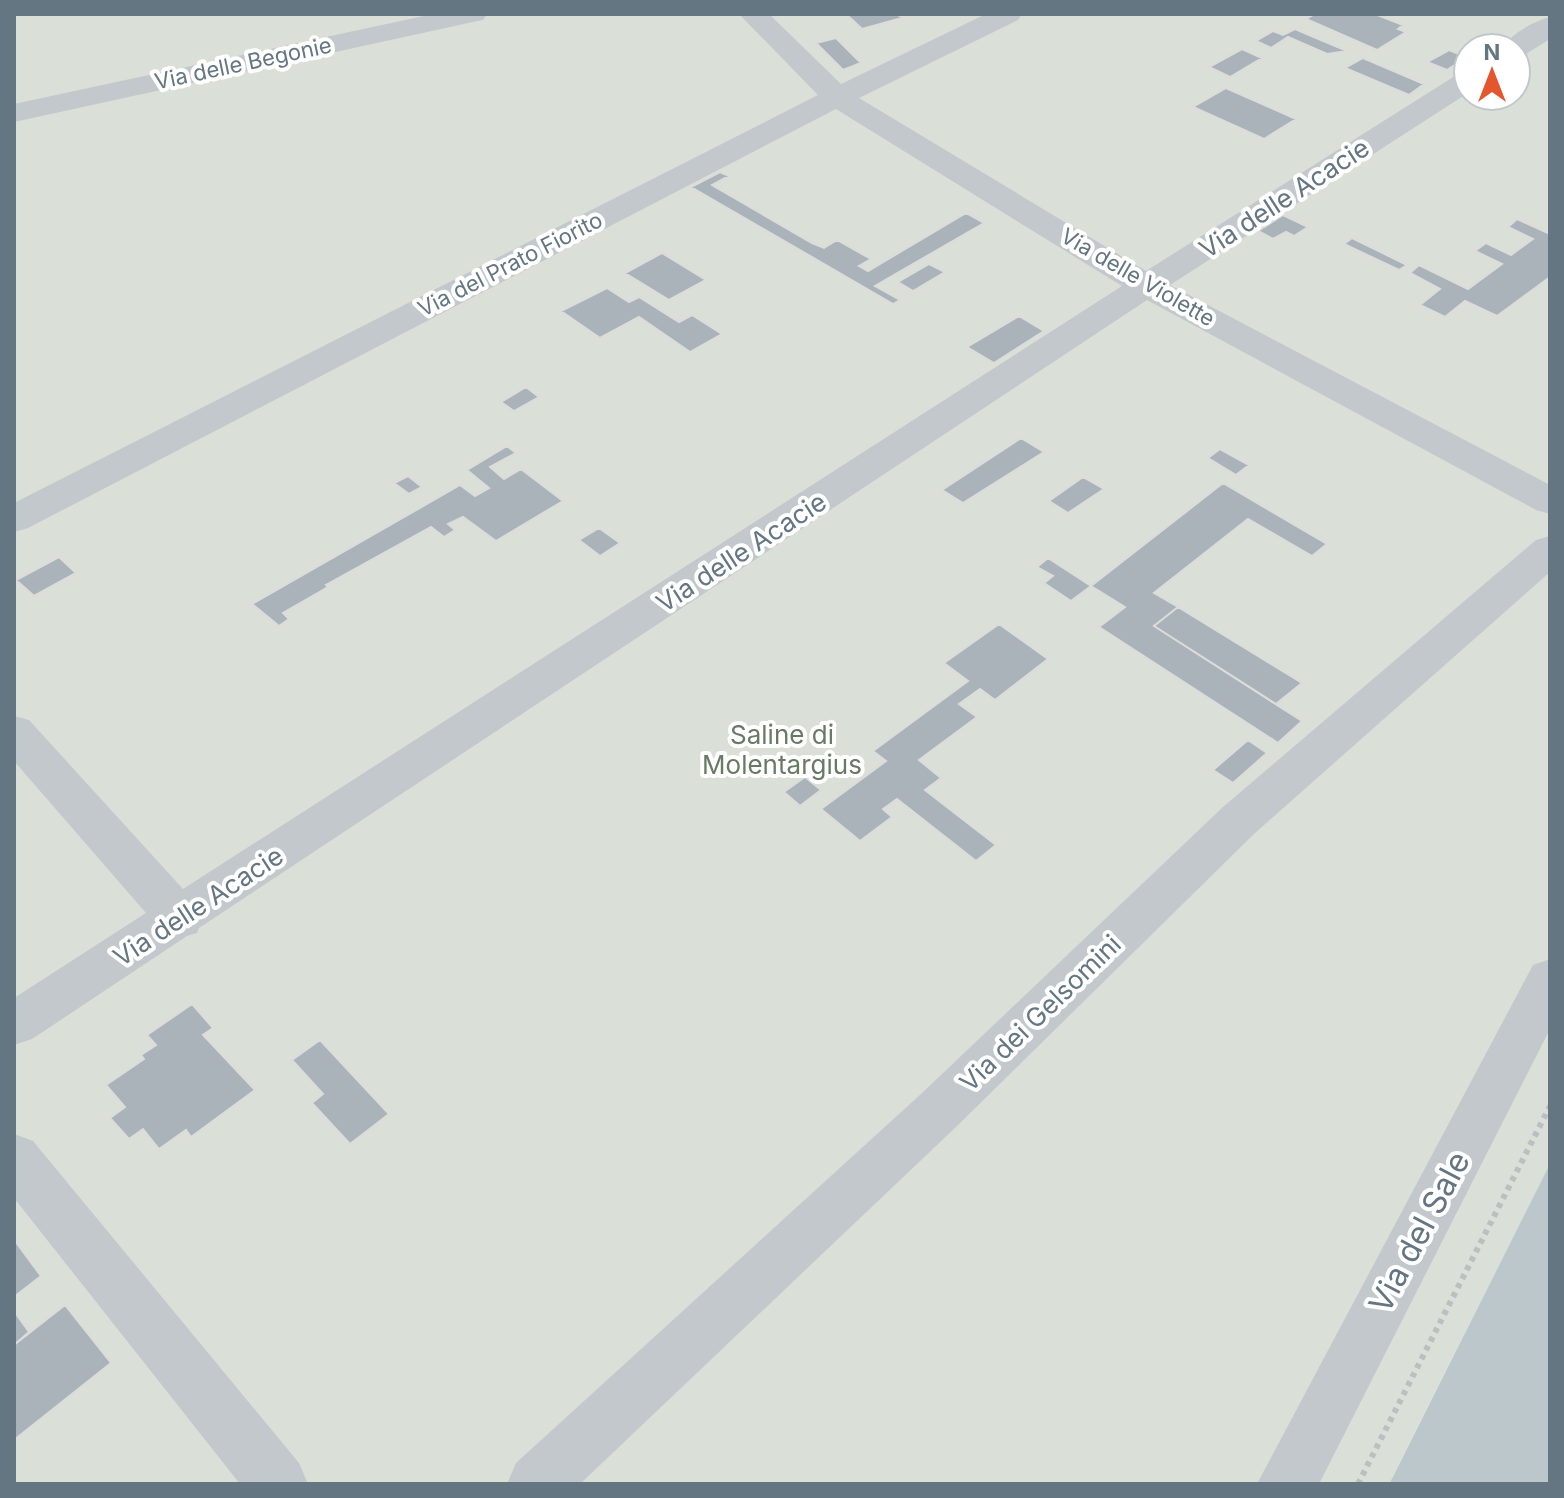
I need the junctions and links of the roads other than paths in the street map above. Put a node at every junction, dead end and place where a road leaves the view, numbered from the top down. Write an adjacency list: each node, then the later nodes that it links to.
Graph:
1 (473, 14): 8 (street, Via delle Begonie)
2 (753, 14): 7 (street, Via delle Violette)
3 (1008, 14): 7 (street, Via del Prato Fiorito)
4 (1550, 26): 5 (street)
5 (1532, 38)
6 (1452, 90): 9 (street, Via delle Acacie)
7 (837, 97): 9 (street, Via delle Violette); 11 (street, Via del Prato Fiorito)
8 (14, 113)
9 (1146, 286): 10 (street, Via delle Violette); 14 (street, Via delle Acacie)
10 (1550, 501)
11 (14, 519)
12 (1550, 550): 19 (street, Via dei Gelsomini)
13 (14, 732): 14 (street)
14 (180, 919): 16 (street, Via delle Acacie)
15 (1550, 980): 20 (street, Via del Sale)
16 (14, 1024)
17 (14, 1158): 18 (street)
18 (278, 1484)
19 (537, 1484)
20 (1287, 1484)

